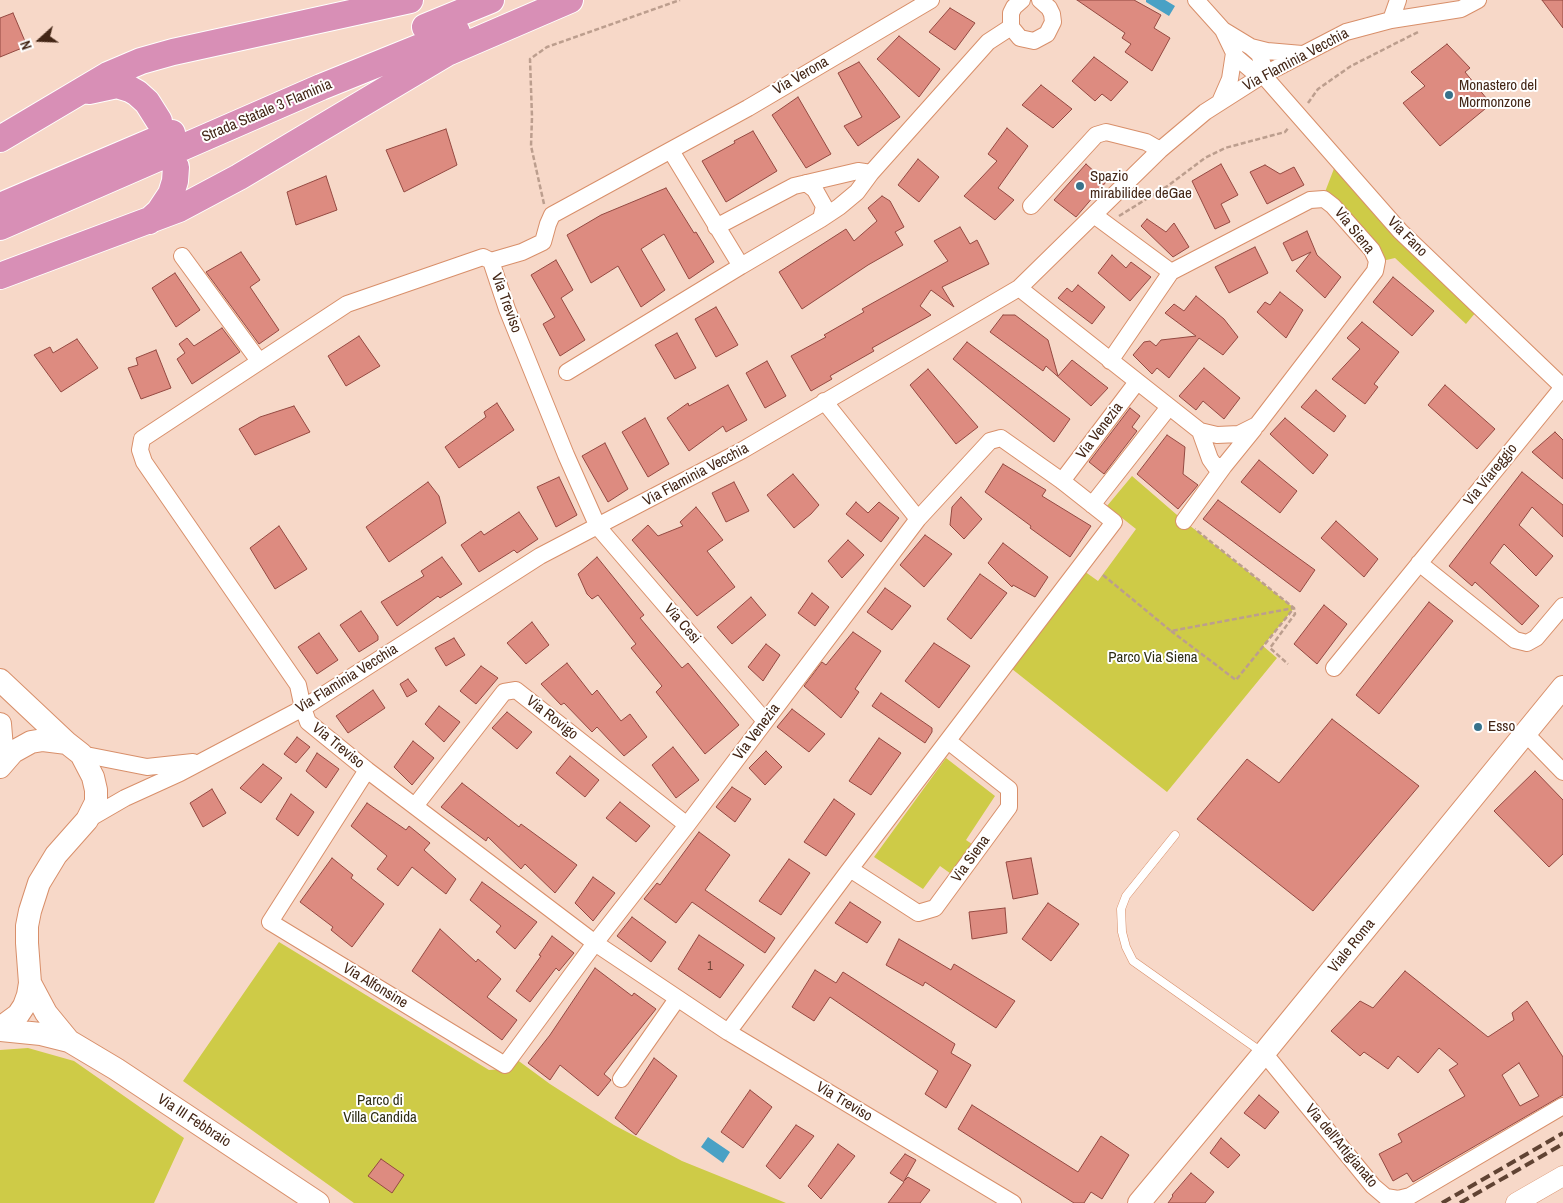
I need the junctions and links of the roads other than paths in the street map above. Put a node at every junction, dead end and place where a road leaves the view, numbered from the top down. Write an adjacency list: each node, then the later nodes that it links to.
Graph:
1 (410, 0): 18 (highway)
2 (491, 0): 27 (highway, Strada Statale 3 Flaminia)
3 (537, 0): 32 (highway, Strada Statale 3 Flaminia)
4 (570, 0): 31 (highway)
5 (931, 0): 23 (street, Via Verona)
6 (1022, 0): 12 (street)
7 (1040, 0): 12 (street)
8 (1196, 0): 13 (street)
9 (1398, 0): 11 (street)
10 (1478, 0): 11 (street, Via Flaminia Vecchia)
11 (1391, 20): 16 (street, Via Flaminia Vecchia)
12 (1011, 27): 25 (street)
13 (1223, 30): 14 (street); 15 (street)
14 (1251, 47): 16 (street); 17 (street)
15 (1234, 53): 17 (street); 19 (street)
16 (1304, 54): 17 (street, Via Flaminia Vecchia)
17 (1263, 75): 19 (street, Via Flaminia Vecchia); 44 (street, Via Fano)
18 (74, 95): 20 (highway); 21 (highway)
19 (1220, 102): 22 (street, Via Flaminia Vecchia)
20 (159, 121)
21 (0, 139)
22 (1160, 150): 28 (street); 29 (street, Via Flaminia Vecchia)
23 (671, 151): 33 (street); 35 (street, Via Verona)
24 (176, 167): 31 (highway)
25 (871, 173): 26 (street); 30 (street)
26 (806, 182): 30 (street); 33 (street)
27 (0, 206)
28 (1031, 206)
29 (1094, 215): 37 (street); 39 (street, Via Flaminia Vecchia)
30 (821, 219): 36 (street)
31 (148, 221): 38 (highway)
32 (0, 227)
33 (716, 227): 36 (street)
34 (182, 256): 41 (street)
35 (491, 261): 41 (street, Via Treviso); 54 (street, Via Treviso)
36 (741, 266): 42 (street)
37 (1170, 272): 40 (street); 47 (street, Via Siena)
38 (0, 276)
39 (1019, 288): 40 (street); 45 (street, Via Flaminia Vecchia)
40 (1110, 361): 43 (street)
41 (259, 362): 60 (street, Via Treviso)
42 (566, 372)
43 (1138, 382): 46 (street); 50 (street, Via Venezia)
44 (1563, 387): 55 (street, Via Viareggio)
45 (824, 401): 52 (street); 54 (street, Via Flaminia Vecchia)
46 (1169, 407): 48 (street); 51 (street)
47 (1257, 425): 48 (street); 49 (street, Via Siena)
48 (1200, 431): 49 (street)
49 (1224, 466): 53 (street, Via Siena)
50 (1062, 481): 51 (street, Via Venezia); 52 (street, Via Venezia)
51 (1092, 505): 64 (street)
52 (918, 519): 61 (street, Via Venezia)
53 (1184, 521)
54 (598, 527): 60 (street, Via Flaminia Vecchia); 61 (street, Via Cesi)
55 (1419, 563): 56 (street); 57 (street, Via Viareggio)
56 (1563, 606)
57 (1334, 668)
58 (0, 680): 65 (main road)
59 (1563, 687): 63 (main road, Viale Roma)
60 (303, 708): 67 (street, Via Flaminia Vecchia); 69 (street, Via Treviso)
61 (766, 721): 73 (street, Via Venezia)
62 (0, 724): 66 (main road)
63 (1526, 734): 70 (street); 82 (main road, Viale Roma)
64 (948, 741): 75 (street); 75 (street, Via Siena)
65 (74, 748): 67 (street, Via Flaminia Vecchia); 68 (main road, Via Flaminia Vecchia); 72 (main road, Via Flaminia Vecchia)
66 (0, 761)
67 (203, 761): 72 (street, Via Flaminia Vecchia)
68 (0, 767)
69 (367, 770): 71 (street, Via Treviso); 76 (street, Via Alfonsine)
70 (1563, 772)
71 (415, 806): 73 (street, Via Rovigo); 76 (street, Via Treviso)
72 (88, 820): 77 (main road, Via Flaminia Vecchia)
73 (687, 825): 76 (street, Via Venezia)
74 (1176, 835): 82 (lane)
75 (850, 869): 80 (street)
76 (595, 943): 78 (street, Via Treviso)
77 (30, 983): 79 (main road, Via Flaminia Vecchia); 81 (main road)
78 (676, 999): 80 (street, Via Treviso); 83 (street)
79 (0, 1029): 81 (main road)
80 (728, 1032): 87 (street, Via Treviso)
81 (69, 1041): 86 (main road, Via III Febbraio)
82 (1264, 1053): 84 (street, Via dell'Artigianato); 88 (main road, Viale Roma)
83 (622, 1079)
84 (1563, 1106)
85 (1563, 1176): 89 (street)
86 (318, 1203)
87 (1013, 1203)
88 (1139, 1203)
89 (1516, 1203)

